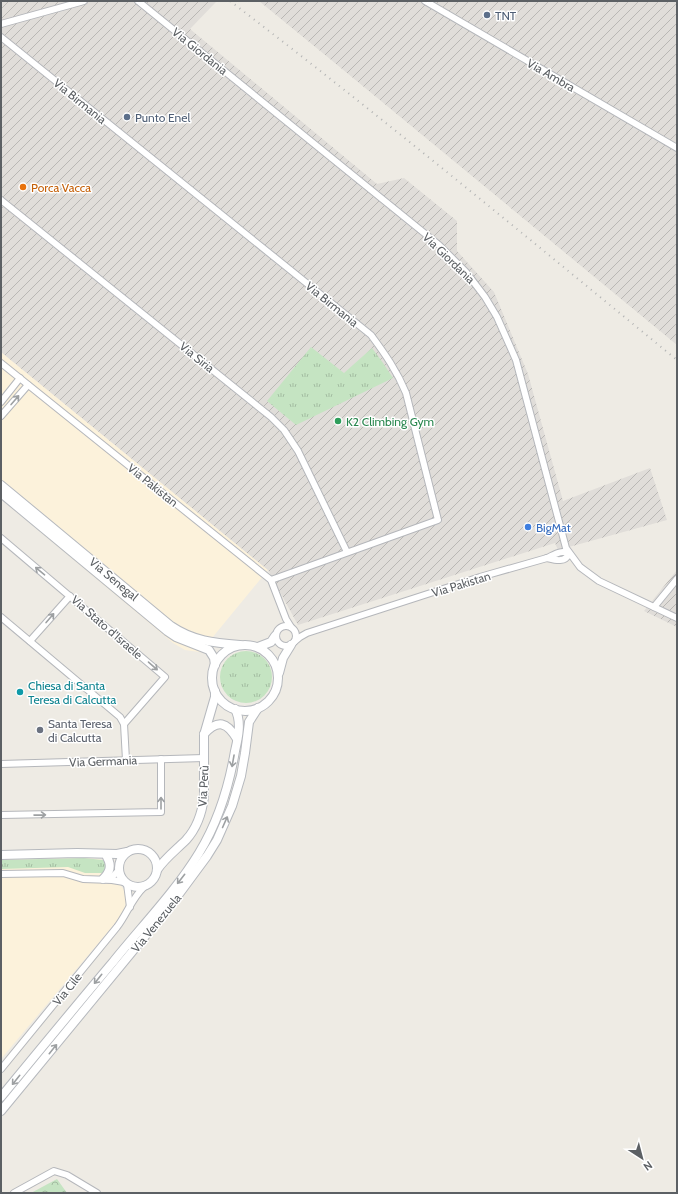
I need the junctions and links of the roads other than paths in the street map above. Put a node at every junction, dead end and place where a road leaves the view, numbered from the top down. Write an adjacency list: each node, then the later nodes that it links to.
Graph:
1 (84, 1): 4 (street)
2 (138, 1): 16 (street, Via Giordania)
3 (425, 1): 6 (street, Via Ambra)
4 (1, 24)
5 (1, 37): 17 (street, Via Birmania)
6 (677, 148)
7 (1, 200): 17 (street, Via Siria)
8 (1, 363): 9 (street, Via Pakistan)
9 (20, 378): 10 (street, Via Pakistan); 11 (street)
10 (28, 385): 12 (street, one-way to 10); 24 (street, Via Pakistan)
11 (1, 402)
12 (1, 416)
13 (1, 485): 36 (main road, Via Senegal)
14 (1, 493): 38 (main road, Via Senegal)
15 (1, 538): 25 (street, Via Stato d'Israele, one-way to 15)
16 (563, 543): 18 (street); 19 (street, Via Giordania)
17 (346, 552): 24 (street, Via Birmania)
18 (558, 553): 19 (street, Via Pakistan); 20 (street, Via Pakistan)
19 (569, 554): 21 (street); 22 (street, Via Giordania)
20 (547, 558): 21 (street, Via Pakistan); 32 (street, Via Pakistan)
21 (564, 560): 22 (street, Via Pakistan)
22 (576, 564): 26 (street, Via Giordania)
23 (677, 579): 26 (street)
24 (271, 580): 29 (street)
25 (70, 596): 34 (street, one-way to 25); 45 (street, Via Stato d'Israele, one-way to 45)
26 (654, 607): 28 (street, Via Giordania)
27 (1, 617): 34 (street)
28 (677, 618)
29 (286, 619): 30 (street); 31 (street)
30 (283, 626): 31 (street); 33 (street)
31 (292, 628): 32 (street); 35 (street)
32 (308, 633): 35 (street, Via Pakistan)
33 (276, 636): 35 (street); 37 (main road)
34 (30, 641): 45 (street)
35 (293, 643): 39 (main road, Via Venezuela)
36 (240, 645): 37 (main road); 38 (main road)
37 (258, 647): 39 (main road)
38 (214, 665): 40 (main road)
39 (278, 673): 42 (main road, Via Venezuela)
40 (215, 691): 41 (main road); 44 (main road, Via Perù)
41 (226, 705): 43 (main road); 44 (main road)
42 (258, 708): 43 (main road); 67 (main road, Via Venezuela, one-way to 42)
43 (236, 709): 47 (main road, Via Venezuela)
44 (209, 715): 46 (main road, Via Perù)
45 (124, 724): 50 (street)
46 (204, 735): 47 (main road); 48 (main road, Via Perù)
47 (237, 739): 66 (main road, Via Venezuela, one-way to 66)
48 (204, 758): 49 (street, Via Germania); 53 (main road, Via Perù)
49 (161, 759): 50 (street, Via Germania); 52 (street, one-way to 49)
50 (126, 760): 51 (street, Via Germania)
51 (1, 764)
52 (1, 815)
53 (176, 850): 55 (main road); 59 (main road, Via Perù)
54 (127, 852): 55 (main road); 57 (main road); 58 (main road)
55 (150, 853): 59 (main road)
56 (1, 855): 57 (main road)
57 (103, 855): 58 (main road); 61 (main road)
58 (119, 868): 61 (street); 62 (main road)
59 (157, 870): 63 (main road, Via Perù)
60 (1, 874): 61 (street)
61 (103, 879): 62 (street)
62 (125, 883): 63 (main road); 64 (street)
63 (144, 886): 64 (street, Via Cile)
64 (130, 907): 65 (street, Via Cile)
65 (1, 1069)
66 (1, 1098)
67 (1, 1111)
68 (14, 1193): 69 (street)
69 (97, 1193)

